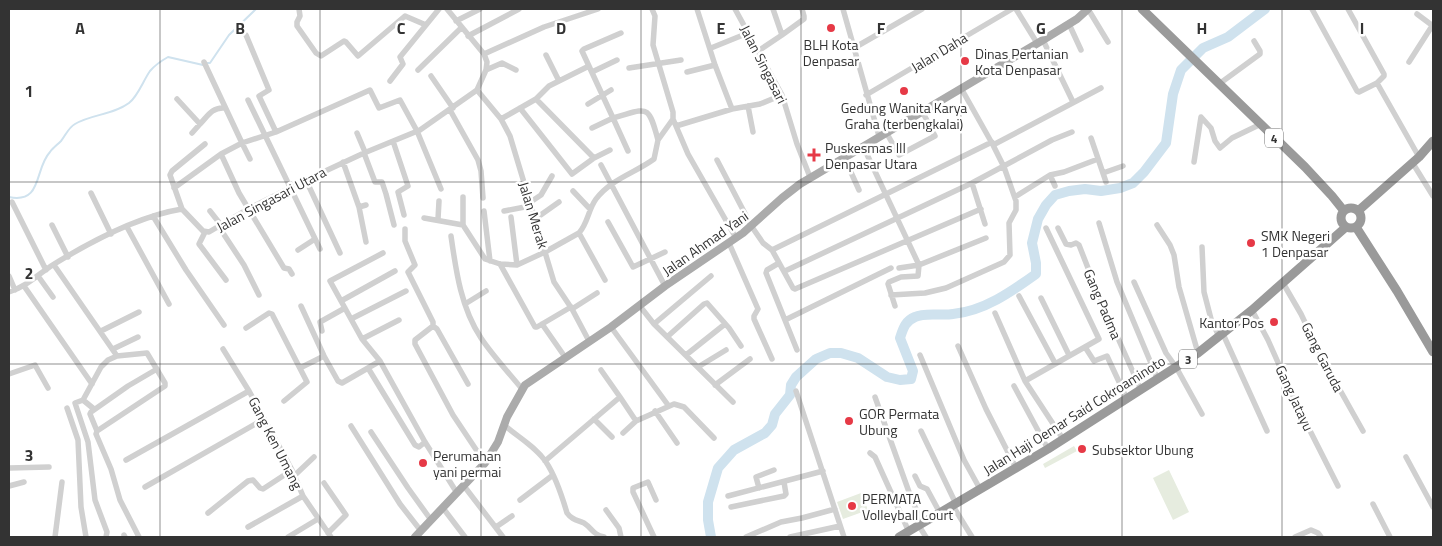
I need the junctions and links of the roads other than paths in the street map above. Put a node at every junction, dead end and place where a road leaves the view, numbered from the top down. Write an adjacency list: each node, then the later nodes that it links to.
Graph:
1 (299, 9): 23 (street)
2 (439, 9): 23 (street)
3 (447, 9): 21 (street)
4 (480, 9): 21 (street)
5 (519, 9): 30 (street)
6 (598, 9): 38 (street)
7 (652, 9): 44 (street)
8 (698, 9): 34 (street)
9 (735, 9): 27 (street, Jalan Singasari)
10 (773, 9): 29 (street)
11 (802, 9): 29 (street)
12 (843, 9): 35 (street)
13 (922, 9): 35 (street)
14 (1012, 9): 64 (street, Jalan Daha)
15 (1016, 9): 32 (street)
16 (1088, 9): 22 (main road, Jalan Ahmad Yani); 33 (street)
17 (1142, 9): 57 (highway, 4)
18 (1312, 9): 56 (street)
19 (1348, 9): 56 (street)
20 (1417, 14): 24 (street)
21 (456, 21): 25 (street)
22 (1068, 24): 32 (main road, Jalan Ahmad Yani); 36 (street)
23 (426, 25): 54 (street)
24 (1432, 26): 43 (street)
25 (461, 28): 30 (street); 48 (street)
26 (621, 33): 46 (street)
27 (748, 33): 34 (street); 37 (street, Jalan Singasari)
28 (246, 35): 84 (street)
29 (782, 35): 37 (street)
30 (468, 36): 38 (street)
31 (1254, 41): 57 (street)
32 (1040, 42): 58 (main road, Jalan Ahmad Yani); 68 (street)
33 (1108, 42)
34 (711, 48): 45 (street)
35 (854, 48): 64 (street)
36 (1081, 50)
37 (758, 51): 63 (street, Jalan Singasari)
38 (484, 54): 49 (street)
39 (546, 54): 55 (street)
40 (617, 60): 51 (street)
41 (681, 60): 44 (street)
42 (204, 62): 71 (street)
43 (1409, 62)
44 (659, 64): 47 (street); 78 (street)
45 (716, 65): 52 (street); 74 (street)
46 (589, 66): 51 (street); 55 (street)
47 (629, 68)
48 (418, 70)
49 (486, 70): 50 (street); 60 (street)
50 (516, 70)
51 (592, 72): 62 (street)
52 (687, 72)
53 (431, 76): 73 (street)
54 (390, 81)
55 (559, 81): 66 (street)
56 (1377, 83): 107 (street)
57 (1219, 84): 80 (highway, 4)
58 (961, 88): 75 (main road, Jalan Ahmad Yani); 96 (street)
59 (1101, 88): 68 (street)
60 (477, 90): 73 (street, Jalan Singasari Utara); 77 (street, Jalan Merak)
61 (611, 90): 62 (street)
62 (602, 95): 69 (street); 76 (street)
63 (782, 95): 70 (street); 117 (street, Jalan Singasari)
64 (866, 95): 89 (street)
65 (176, 99): 79 (street)
66 (536, 99): 72 (street); 104 (street)
67 (248, 100): 90 (street)
68 (1073, 102): 96 (street)
69 (588, 104)
70 (748, 106): 74 (street); 85 (street)
71 (224, 108): 79 (street); 95 (street)
72 (520, 108): 77 (street); 104 (street)
73 (451, 109): 83 (street, Jalan Singasari Utara); 133 (street)
74 (732, 109): 81 (street)
75 (922, 111): 89 (main road, Jalan Ahmad Yani); 89 (street)
76 (612, 118): 82 (street); 92 (street); 100 (street)
77 (501, 119): 138 (street, Jalan Merak)
78 (673, 119): 81 (street); 92 (street)
79 (200, 124): 87 (street)
80 (1261, 124): 110 (street); 147 (highway, 4)
81 (676, 126): 177 (street)
82 (592, 128)
83 (417, 131): 84 (street); 93 (street, Jalan Singasari Utara); 125 (street)
84 (276, 132): 90 (street)
85 (754, 132)
86 (1072, 132): 113 (street)
87 (192, 133)
88 (356, 133): 101 (street)
89 (882, 134): 98 (main road, Jalan Ahmad Yani)
90 (265, 136): 95 (street); 124 (street)
91 (1091, 138): 106 (street)
92 (658, 140): 121 (street)
93 (392, 141): 101 (street, Jalan Singasari Utara); 149 (street)
94 (1433, 141): 107 (highway)
95 (242, 143): 102 (street); 105 (street)
96 (992, 143): 113 (street); 129 (street)
97 (205, 144): 123 (street)
98 (863, 146): 103 (main road, Jalan Ahmad Yani); 129 (street)
99 (610, 150): 104 (street)
100 (628, 151)
101 (365, 152): 109 (street, Jalan Singasari Utara); 161 (street)
102 (220, 154): 123 (street); 141 (street)
103 (844, 157): 117 (main road, Jalan Ahmad Yani); 126 (street)
104 (594, 158)
105 (250, 159)
106 (1098, 159): 114 (street); 115 (street)
107 (1416, 159): 130 (street); 148 (highway)
108 (717, 160): 165 (street)
109 (344, 162): 118 (street, Jalan Singasari Utara); 139 (street)
110 (1194, 162)
111 (601, 165): 121 (street)
112 (1123, 166): 114 (street)
113 (1004, 167): 120 (street); 132 (street)
114 (1103, 173): 119 (street)
115 (1050, 175): 122 (street); 132 (street)
116 (552, 176): 138 (street)
117 (810, 177): 165 (main road, Jalan Ahmad Yani)
118 (306, 180): 124 (street, Jalan Singasari Utara); 187 (street)
119 (1106, 182)
120 (972, 184): 143 (street); 153 (street)
121 (611, 185): 142 (street); 189 (street)
122 (1055, 186)
123 (174, 188): 140 (street)
124 (290, 188): 141 (street, Jalan Singasari Utara); 176 (street)
125 (441, 189)
126 (860, 190)
127 (573, 191): 142 (street)
128 (91, 193): 172 (street)
129 (885, 194): 153 (street); 183 (street)
130 (1433, 196)
131 (463, 197): 158 (street)
132 (1015, 197): 216 (street)
133 (483, 198)
134 (439, 201): 155 (street)
135 (12, 202): 198 (street)
136 (559, 202): 154 (street)
137 (366, 205): 139 (street)
138 (530, 205): 146 (street); 154 (street, Jalan Merak)
139 (359, 208): 178 (street)
140 (182, 209): 150 (street); 171 (street, Jalan Singasari Utara)
141 (248, 209): 163 (street, Jalan Singasari Utara); 201 (street)
142 (590, 209): 173 (street)
143 (981, 209): 159 (street); 179 (street)
144 (210, 211): 163 (street)
145 (484, 211): 190 (street)
146 (504, 211)
147 (1344, 211): 148 (highway); 166 (highway)
148 (1358, 211): 167 (highway)
149 (404, 215)
150 (153, 216): 164 (street); 237 (street)
151 (511, 217): 194 (street)
152 (424, 218): 155 (street)
153 (897, 218): 179 (street); 200 (street)
154 (535, 219): 185 (street, Jalan Merak)
155 (438, 220): 158 (street)
156 (608, 222): 189 (street)
157 (1099, 223): 274 (street)
158 (463, 224): 190 (street)
159 (985, 224)
160 (52, 225): 188 (street)
161 (394, 225)
162 (1157, 225): 256 (street)
163 (220, 226): 171 (street, Jalan Singasari Utara); 215 (street)
164 (126, 227): 172 (street); 221 (street)
165 (752, 227): 177 (main road, Jalan Ahmad Yani); 183 (street)
166 (1346, 227): 167 (highway); 208 (highway, Jalan Haji Oemar Said Cokroaminoto / 3)
167 (1356, 227): 255 (highway)
168 (1046, 228): 250 (street)
169 (1058, 228): 282 (street, Gang Padma)
170 (405, 229): 238 (street)
171 (205, 232): 205 (street)
172 (111, 234): 188 (street)
173 (579, 234): 185 (street); 206 (street)
174 (451, 236): 222 (street)
175 (986, 238): 195 (street)
176 (315, 239): 181 (street); 182 (street)
177 (732, 240): 210 (main road, Jalan Ahmad Yani); 264 (street)
178 (366, 242)
179 (909, 242): 195 (street); 200 (street)
180 (1202, 247): 244 (street)
181 (320, 249)
182 (298, 250)
183 (772, 250): 191 (street)
184 (383, 252): 220 (street)
185 (545, 252): 194 (street); 227 (street, Jalan Merak)
186 (665, 252): 189 (street)
187 (340, 253)
188 (68, 257): 193 (street)
189 (651, 259): 210 (street)
190 (490, 261): 192 (street)
191 (779, 263): 200 (street); 233 (street)
192 (500, 264): 194 (street); 234 (street)
193 (54, 265): 198 (street); 241 (street)
194 (517, 265)
195 (919, 265): 197 (street); 216 (street)
196 (891, 268): 233 (street)
197 (899, 268)
198 (46, 270): 203 (street)
199 (395, 271): 220 (street)
200 (785, 271)
201 (292, 274)
202 (9, 276): 211 (street)
203 (38, 276): 209 (street); 218 (street)
204 (711, 276): 235 (street)
205 (226, 280)
206 (605, 280)
207 (1134, 282): 268 (street)
208 (1283, 283): 228 (highway, Jalan Haji Oemar Said Cokroaminoto / 3); 305 (street, Gang Garuda)
209 (24, 286): 211 (street); 276 (street)
210 (665, 286): 224 (main road, Jalan Ahmad Yani)
211 (12, 291)
212 (406, 291): 231 (street)
213 (486, 291): 222 (street)
214 (596, 293): 227 (street)
215 (259, 295)
216 (891, 295): 225 (street)
217 (1019, 296): 266 (street)
218 (53, 297)
219 (1041, 298): 258 (street)
220 (341, 301): 226 (street)
221 (169, 304)
222 (465, 304): 281 (street)
223 (301, 306): 260 (street)
224 (639, 306): 235 (street); 239 (main road, Jalan Ahmad Yani)
225 (895, 306)
226 (345, 308): 231 (street); 242 (street)
227 (571, 308): 234 (street); 247 (street, Jalan Merak)
228 (1252, 310): 244 (highway, Jalan Haji Oemar Said Cokroaminoto / 3); 333 (street, Gang Jatayu)
229 (139, 312): 241 (street)
230 (995, 313): 275 (street)
231 (351, 319): 246 (street)
232 (399, 320): 246 (street)
233 (785, 320): 254 (street)
234 (542, 324): 262 (street)
235 (654, 324): 243 (street)
236 (725, 324): 243 (street); 248 (street); 257 (street)
237 (224, 325)
238 (433, 326): 277 (street); 318 (street)
239 (611, 327): 247 (main road, Jalan Ahmad Yani); 291 (street)
240 (246, 328): 269 (street)
241 (101, 331): 251 (street)
242 (322, 331)
243 (667, 336): 257 (street)
244 (1221, 336): 256 (highway, Jalan Haji Oemar Said Cokroaminoto / 3); 301 (street)
245 (138, 337): 251 (street)
246 (362, 339): 265 (street)
247 (589, 341): 262 (main road, Jalan Ahmad Yani)
248 (741, 346)
249 (958, 346): 321 (street)
250 (1085, 346): 258 (street); 287 (street)
251 (113, 349): 259 (street)
252 (223, 349): 283 (street)
253 (726, 350): 267 (street)
254 (798, 350)
255 (1433, 352)
256 (1198, 353): 268 (highway, Jalan Haji Oemar Said Cokroaminoto / 3)
257 (686, 355): 267 (street)
258 (1070, 355): 266 (street)
259 (117, 356): 271 (street); 276 (street)
260 (324, 356): 269 (street); 270 (street)
261 (920, 356): 336 (street)
262 (565, 357): 281 (main road, Jalan Ahmad Yani)
263 (750, 359): 278 (street)
264 (772, 359)
265 (380, 361): 270 (street); 310 (street)
266 (1055, 363): 275 (street)
267 (698, 367): 278 (street)
268 (1176, 367): 274 (highway, Jalan Haji Oemar Said Cokroaminoto / 3); 295 (street)
269 (300, 368): 289 (street)
270 (368, 368): 310 (street)
271 (157, 369): 293 (street); 303 (street)
272 (600, 370): 285 (street)
273 (9, 374): 280 (street)
274 (1158, 380): 282 (highway, Jalan Haji Oemar Said Cokroaminoto / 3)
275 (1025, 381): 309 (street)
276 (92, 384): 288 (street)
277 (468, 384)
278 (716, 385): 290 (street)
279 (1014, 386): 312 (street)
280 (48, 388)
281 (522, 389): 300 (main road, Jalan Ahmad Yani)
282 (1141, 390): 287 (highway, Jalan Haji Oemar Said Cokroaminoto / 3)
283 (249, 391): 296 (street, Gang Ken Umang); 316 (street, Gang Ken Umang)
284 (796, 391): 323 (street)
285 (620, 397): 297 (street); 298 (street)
286 (874, 397): 356 (street)
287 (1127, 399): 309 (highway, Jalan Haji Oemar Said Cokroaminoto / 3)
288 (82, 400): 293 (street); 366 (street)
289 (284, 401)
290 (733, 402)
291 (668, 405): 294 (street); 308 (street)
292 (67, 408): 365 (street)
293 (94, 409): 303 (street)
294 (655, 411): 298 (street); 311 (street)
295 (1202, 414)
296 (264, 419): 324 (street, Gang Ken Umang); 334 (street)
297 (594, 419): 307 (street); 317 (street)
298 (636, 421): 306 (street)
299 (351, 426): 360 (street)
300 (504, 426): 317 (street); 318 (main road, Jalan Ahmad Yani)
301 (1267, 430)
302 (921, 431): 343 (street)
303 (97, 432): 367 (street)
304 (371, 432): 354 (street)
305 (1364, 432)
306 (623, 433)
307 (612, 438)
308 (714, 438)
309 (1063, 439): 312 (highway, Jalan Haji Oemar Said Cokroaminoto / 3)
310 (425, 442): 337 (street)
311 (677, 443)
312 (1048, 449): 321 (highway, Jalan Haji Oemar Said Cokroaminoto / 3)
313 (870, 453): 362 (street)
314 (314, 457): 324 (street)
315 (1406, 457): 345 (street)
316 (126, 460)
317 (545, 461): 325 (street)
318 (485, 463): 332 (main road, Jalan Ahmad Yani)
319 (49, 467): 320 (street)
320 (9, 468)
321 (1016, 468): 336 (highway, Jalan Haji Oemar Said Cokroaminoto / 3)
322 (774, 470): 335 (street)
323 (823, 471): 329 (street); 347 (street)
324 (294, 472): 338 (street, Gang Ken Umang); 349 (street)
325 (553, 475): 340 (street); 363 (street)
326 (915, 476): 350 (street)
327 (24, 482): 331 (street)
328 (62, 482): 364 (street)
329 (784, 482): 335 (street); 344 (street)
330 (324, 483): 351 (street)
331 (9, 486)
332 (464, 486): 337 (main road, Jalan Ahmad Yani); 359 (street)
333 (1338, 486)
334 (145, 487)
335 (759, 488): 339 (street)
336 (980, 489): 343 (highway, Jalan Haji Oemar Said Cokroaminoto / 3)
337 (457, 494): 346 (main road, Jalan Ahmad Yani)
338 (303, 496): 353 (street, Gang Ken Umang); 357 (street)
339 (728, 496)
340 (520, 500)
341 (656, 500): 373 (street)
342 (1373, 504): 381 (street)
343 (954, 505): 350 (highway, Jalan Haji Oemar Said Cokroaminoto / 3); 378 (street)
344 (731, 507)
345 (1433, 507)
346 (444, 508): 354 (main road, Jalan Ahmad Yani); 369 (street)
347 (835, 509): 358 (street); 374 (street)
348 (606, 510): 372 (street)
349 (208, 513)
350 (940, 513): 356 (highway, Jalan Haji Oemar Said Cokroaminoto / 3)
351 (346, 515): 355 (street); 361 (street)
352 (512, 516): 359 (street)
353 (318, 519): 361 (street, Gang Ken Umang); 368 (street)
354 (431, 520): 360 (main road, Jalan Ahmad Yani)
355 (351, 521)
356 (921, 525): 362 (highway, Jalan Haji Oemar Said Cokroaminoto / 3); 377 (street)
357 (248, 526)
358 (840, 526): 375 (street); 376 (street)
359 (496, 528): 370 (street)
360 (418, 534)
361 (330, 535)
362 (904, 535)
363 (596, 536): 371 (street)
364 (55, 537)
365 (86, 537)
366 (106, 537)
367 (139, 537)
368 (288, 537)
369 (465, 537)
370 (503, 537)
371 (604, 537)
372 (621, 537)
373 (654, 537)
374 (746, 537)
375 (790, 537)
376 (844, 537)
377 (926, 537)
378 (972, 537)
379 (1295, 537): 380 (street)
380 (1321, 537)
381 (1390, 537)

